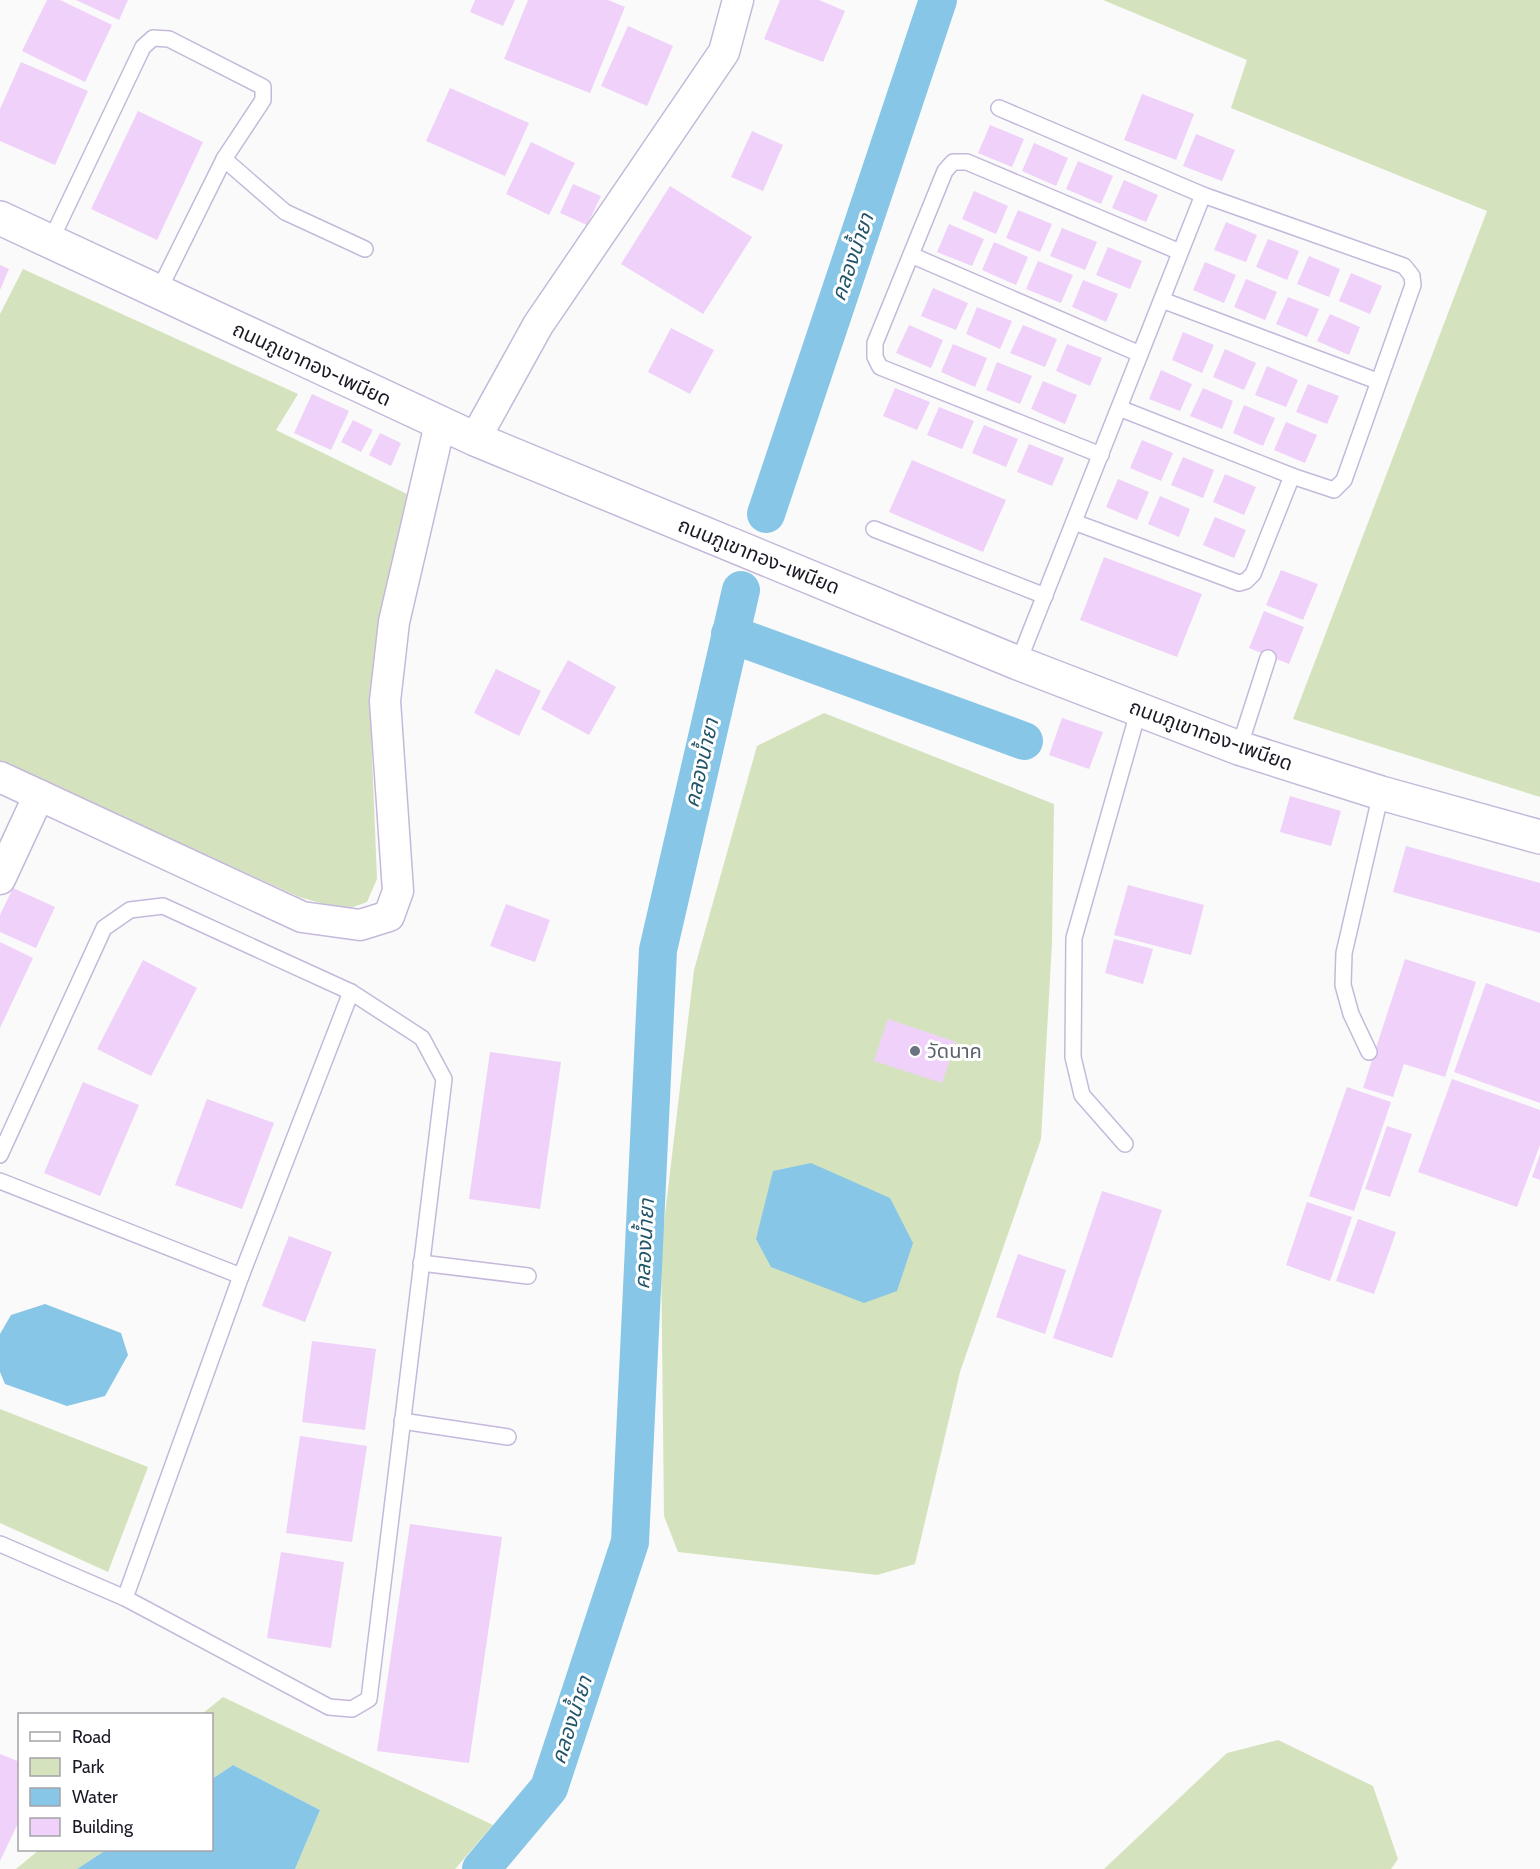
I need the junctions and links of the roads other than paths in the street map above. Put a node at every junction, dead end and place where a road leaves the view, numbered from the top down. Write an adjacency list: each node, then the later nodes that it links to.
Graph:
1 (738, 0): 16 (street)
2 (999, 108): 4 (lane)
3 (224, 159): 6 (lane); 7 (lane); 10 (lane)
4 (1203, 195): 8 (lane); 13 (lane)
5 (0, 218): 6 (main road, ถนนภูเขาทอง-เพนียด)
6 (50, 242): 10 (main road, ถนนภูเขาทอง-เพนียด)
7 (365, 249)
8 (1180, 252): 9 (lane); 11 (lane)
9 (912, 255): 12 (lane); 17 (lane)
10 (158, 292): 15 (main road, ถนนภูเขาทอง-เพนียด)
11 (1162, 300): 12 (lane); 13 (lane)
12 (1140, 354): 14 (lane)
13 (1377, 381): 18 (lane)
14 (1119, 408): 17 (lane); 18 (lane)
15 (440, 424): 16 (main road, ถนนภูเขาทอง-เพนียด); 28 (street)
16 (475, 439): 23 (main road, ถนนภูเขาทอง-เพนียด)
17 (1101, 455): 19 (lane)
18 (1292, 476): 19 (lane)
19 (1074, 522): 21 (lane)
20 (874, 529): 21 (lane)
21 (1045, 596): 23 (lane)
22 (1268, 658): 25 (lane)
23 (1018, 663): 24 (main road, ถนนภูเขาทอง-เพนียด)
24 (1139, 709): 25 (main road, ถนนภูเขาทอง-เพนียด); 33 (lane)
25 (1239, 748): 27 (main road, ถนนภูเขาทอง-เพนียด)
26 (0, 777): 28 (street)
27 (1381, 793): 29 (main road, ถนนภูเขาทอง-เพนียด); 32 (lane)
28 (39, 795): 30 (street)
29 (1540, 837)
30 (0, 879)
31 (351, 992): 34 (lane); 36 (lane); 37 (lane)
32 (1370, 1052)
33 (1125, 1144)
34 (0, 1155)
35 (0, 1181): 37 (lane)
36 (421, 1263): 38 (lane); 39 (lane)
37 (241, 1276): 42 (lane)
38 (528, 1276)
39 (402, 1422): 40 (lane); 42 (lane)
40 (508, 1437)
41 (0, 1544): 42 (lane)
42 (125, 1598)

